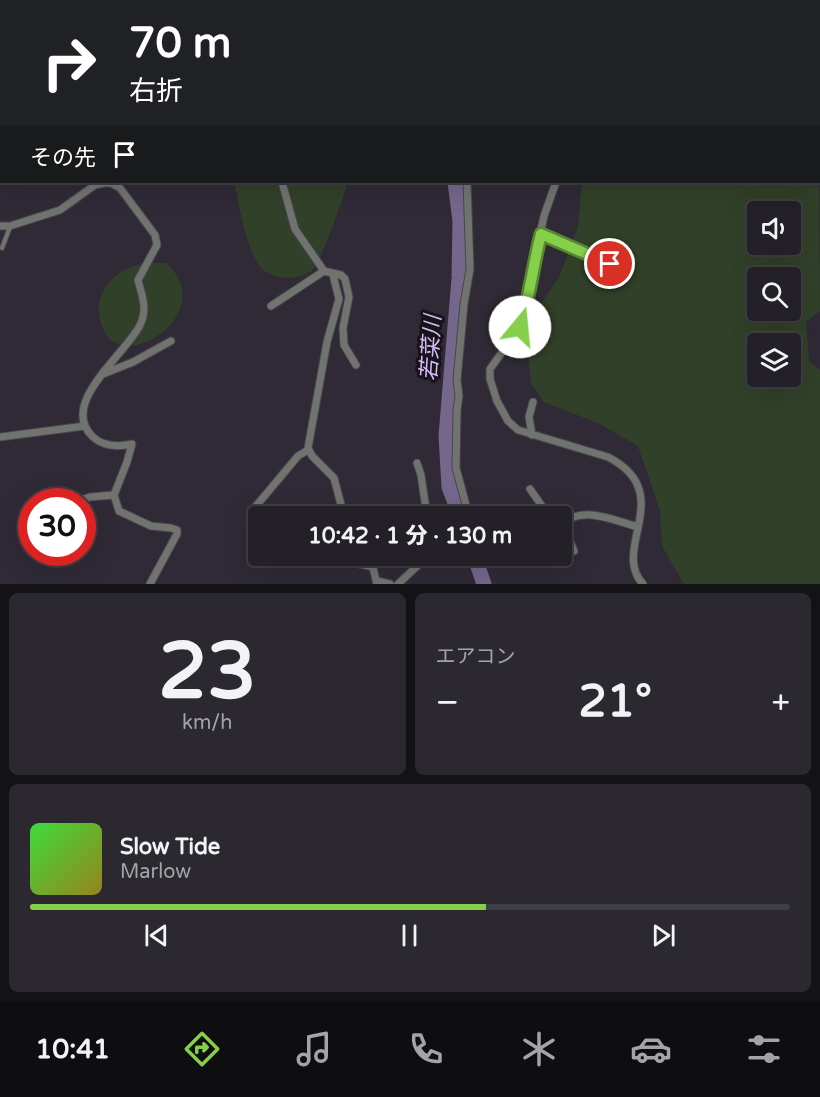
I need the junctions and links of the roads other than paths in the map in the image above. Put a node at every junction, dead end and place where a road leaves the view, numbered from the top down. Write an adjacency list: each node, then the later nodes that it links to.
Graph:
1 (282, 183): 9 (street)
2 (467, 183): 27 (street)
3 (556, 183): 6 (street)
4 (0, 226): 5 (street)
5 (10, 226): 7 (lane); 14 (street)
6 (541, 234): 8 (street); 17 (street)
7 (2, 248)
8 (610, 264)
9 (324, 271): 10 (street); 11 (street)
10 (333, 275): 13 (street); 19 (street)
11 (272, 306)
12 (171, 342): 14 (street)
13 (356, 365)
14 (103, 374): 16 (street)
15 (533, 402): 17 (street)
16 (85, 426): 18 (street); 22 (street)
17 (532, 435): 30 (street)
18 (0, 437)
19 (308, 450): 24 (street); 25 (street)
20 (417, 463): 26 (street)
21 (530, 489): 28 (street)
22 (114, 495): 23 (street); 37 (street)
23 (96, 496)
24 (256, 506)
25 (341, 506)
26 (426, 506)
27 (466, 506)
28 (542, 506)
29 (572, 518): 30 (street)
30 (638, 527): 40 (street)
31 (572, 547): 32 (street)
32 (574, 551)
33 (369, 566): 35 (street)
34 (417, 566): 39 (street)
35 (373, 567): 36 (street)
36 (377, 583): 38 (street)
37 (150, 584)
38 (390, 584)
39 (398, 584)
40 (643, 584)

